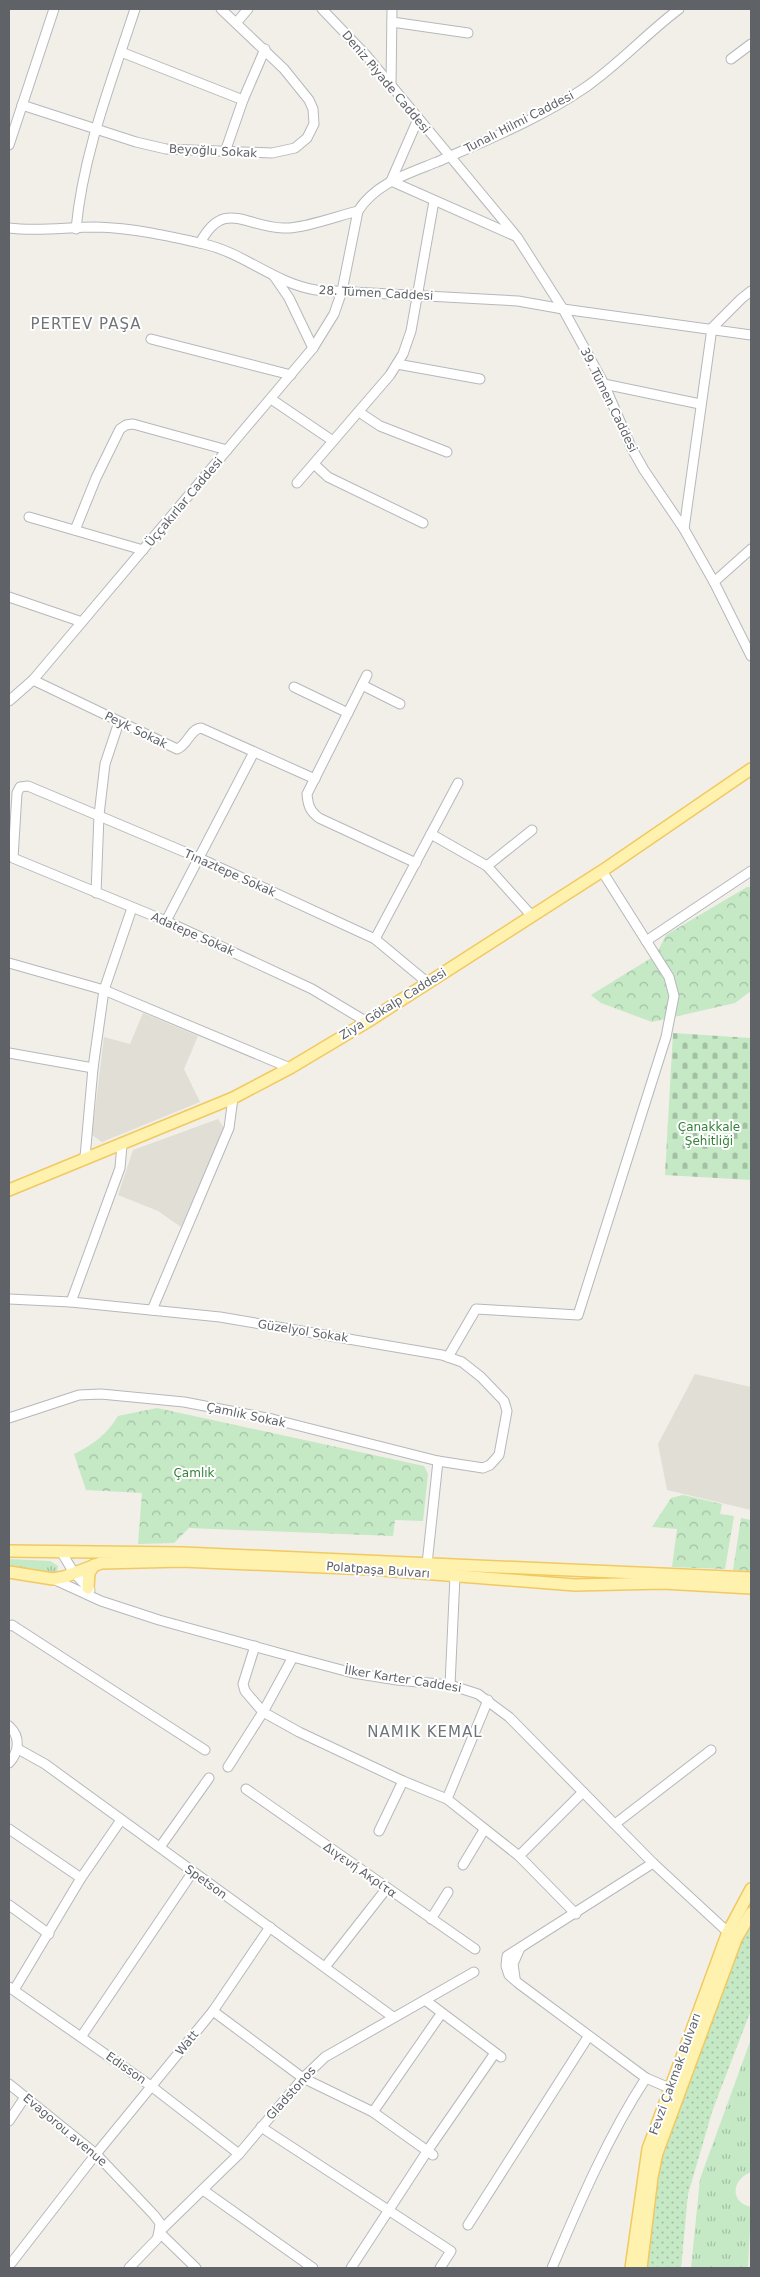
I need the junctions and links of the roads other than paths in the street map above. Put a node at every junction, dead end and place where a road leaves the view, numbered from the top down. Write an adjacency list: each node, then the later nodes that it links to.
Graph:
1 (54, 9): 17 (street)
2 (134, 9): 13 (street)
3 (221, 9): 8 (street)
4 (248, 9): 8 (street)
5 (322, 9): 15 (street, Deniz Piyade Caddesi)
6 (392, 9): 9 (street)
7 (679, 9): 22 (street, Tunalı Hilmi Caddesi)
8 (237, 22): 12 (street)
9 (392, 22): 10 (street); 15 (street)
10 (468, 33)
11 (750, 46): 14 (street)
12 (265, 49): 16 (street); 21 (street, Beyoğlu Sokak)
13 (121, 52): 16 (street); 19 (street)
14 (731, 59)
15 (391, 86): 18 (street, Deniz Piyade Caddesi)
16 (243, 100): 21 (street)
17 (22, 105): 19 (street, Beyoğlu Sokak); 20 (street)
18 (418, 119): 22 (street, Deniz Piyade Caddesi); 23 (street)
19 (96, 128): 21 (street, Beyoğlu Sokak); 27 (street)
20 (9, 145)
21 (226, 152)
22 (450, 156): 23 (street, Tunalı Hilmi Caddesi); 28 (street, 39. Tümen Caddesi)
23 (391, 181): 24 (street); 25 (street, Tunalı Hilmi Caddesi)
24 (434, 201): 28 (street); 33 (street)
25 (358, 211): 29 (street); 31 (street, Üççakırlar Caddesi)
26 (9, 228): 27 (street, 28. Tümen Caddesi)
27 (76, 229): 29 (street, 28. Tümen Caddesi)
28 (517, 237): 34 (street, 39. Tümen Caddesi)
29 (200, 243): 30 (street, 28. Tümen Caddesi)
30 (273, 275): 31 (street, 28. Tümen Caddesi); 38 (street)
31 (342, 291): 33 (street, 28. Tümen Caddesi); 38 (street, Üççakırlar Caddesi)
32 (751, 291): 35 (street)
33 (417, 295): 34 (street, 28. Tümen Caddesi); 39 (street)
34 (563, 309): 35 (street, 28. Tümen Caddesi); 42 (street, 39. Tümen Caddesi)
35 (712, 328): 36 (street, 28. Tümen Caddesi); 44 (street)
36 (751, 335)
37 (151, 340): 40 (street)
38 (313, 348): 40 (street, Üççakırlar Caddesi)
39 (397, 364): 41 (street); 45 (street)
40 (291, 375): 43 (street, Üççakırlar Caddesi)
41 (480, 379)
42 (604, 384): 44 (street); 53 (street, 39. Tümen Caddesi)
43 (271, 399): 46 (street); 47 (street, Üççakırlar Caddesi)
44 (700, 404): 53 (street)
45 (359, 412): 46 (street); 48 (street)
46 (333, 441): 49 (street)
47 (228, 450): 54 (street); 56 (street, Üççakırlar Caddesi)
48 (447, 452)
49 (314, 464): 50 (street); 52 (street)
50 (297, 483)
51 (30, 517): 54 (street)
52 (423, 523)
53 (684, 528): 57 (street, 39. Tümen Caddesi)
54 (75, 530): 56 (street)
55 (751, 549): 57 (street)
56 (143, 550): 59 (street, Üççakırlar Caddesi)
57 (714, 582): 60 (street, 39. Tümen Caddesi)
58 (9, 597): 59 (street)
59 (82, 622): 62 (street, Üççakırlar Caddesi)
60 (751, 656)
61 (367, 675): 63 (street)
62 (33, 680): 65 (street, Üççakırlar Caddesi); 68 (street, Peyk Sokak)
63 (362, 685): 66 (street); 67 (street)
64 (294, 687): 67 (street)
65 (9, 701)
66 (400, 704)
67 (348, 713): 71 (street)
68 (119, 722): 69 (street, Peyk Sokak); 73 (street)
69 (254, 752): 71 (street, Peyk Sokak); 77 (street)
70 (751, 769): 80 (main road, Ziya Gökalp Caddesi)
71 (315, 779): 78 (street)
72 (458, 783): 75 (street)
73 (99, 815): 76 (street, Tınaztepe Sokak); 77 (street, Tınaztepe Sokak); 82 (street)
74 (532, 830): 79 (street)
75 (431, 834): 78 (street); 79 (street)
76 (13, 858): 82 (street, Adatepe Sokak)
77 (199, 858): 85 (street); 86 (street, Tınaztepe Sokak)
78 (416, 863): 86 (street)
79 (488, 866): 84 (street)
80 (602, 871): 84 (main road, Ziya Gökalp Caddesi); 87 (street)
81 (751, 871): 87 (street)
82 (96, 893): 83 (street, Adatepe Sokak)
83 (132, 908): 85 (street, Adatepe Sokak); 90 (street)
84 (531, 915): 89 (main road, Ziya Gökalp Caddesi)
85 (166, 922): 91 (street, Adatepe Sokak)
86 (375, 939): 89 (street, Tınaztepe Sokak)
87 (646, 941): 102 (street)
88 (9, 963): 90 (street)
89 (428, 983): 91 (main road, Ziya Gökalp Caddesi)
90 (104, 990): 93 (street); 94 (street)
91 (367, 1022): 94 (main road, Ziya Gökalp Caddesi)
92 (9, 1053): 93 (street)
93 (93, 1068): 97 (street)
94 (290, 1068): 95 (main road, Ziya Gökalp Caddesi)
95 (233, 1098): 96 (main road, Ziya Gökalp Caddesi); 101 (street)
96 (122, 1145): 97 (main road, Ziya Gökalp Caddesi); 100 (street)
97 (85, 1157): 98 (main road, Ziya Gökalp Caddesi)
98 (9, 1190)
99 (9, 1299): 100 (street, Güzelyol Sokak)
100 (71, 1302): 101 (street, Güzelyol Sokak)
101 (152, 1310): 102 (street, Güzelyol Sokak)
102 (448, 1357): 105 (street, Güzelyol Sokak)
103 (9, 1418): 104 (street, Çamlık Sokak)
104 (438, 1461): 105 (street, Çamlık Sokak); 108 (street)
105 (482, 1468)
106 (9, 1551): 107 (main road, Polatpaşa Bulvarı)
107 (62, 1553): 108 (main road, Polatpaşa Bulvarı); 111 (street, İlker Karter Caddesi)
108 (427, 1564): 115 (main road, Polatpaşa Bulvarı)
109 (94, 1565): 111 (main road, Polatpaşa Bulvarı); 112 (main road, Polatpaşa Bulvarı); 116 (main road)
110 (9, 1572): 114 (main road, Polatpaşa Bulvarı)
111 (74, 1573): 114 (main road, Polatpaşa Bulvarı); 116 (street, İlker Karter Caddesi)
112 (455, 1576): 115 (main road, Polatpaşa Bulvarı); 122 (street)
113 (751, 1578): 115 (main road, Polatpaşa Bulvarı)
114 (53, 1579): 118 (street, İlker Karter Caddesi)
115 (664, 1579): 117 (main road, Polatpaşa Bulvarı)
116 (88, 1588): 118 (street, İlker Karter Caddesi)
117 (751, 1588)
118 (101, 1600): 120 (street, İlker Karter Caddesi)
119 (9, 1626): 127 (street)
120 (255, 1646): 121 (street, İlker Karter Caddesi); 124 (street)
121 (293, 1657): 122 (street, İlker Karter Caddesi); 124 (street)
122 (450, 1685): 123 (street, İlker Karter Caddesi)
123 (488, 1700): 134 (street, İlker Karter Caddesi); 135 (street)
124 (263, 1712): 130 (street); 132 (street)
125 (9, 1726): 126 (street)
126 (18, 1749): 129 (street); 136 (street, Spetson)
127 (205, 1750)
128 (711, 1750): 137 (street)
129 (9, 1763)
130 (228, 1767)
131 (208, 1778): 141 (street)
132 (404, 1781): 135 (street); 140 (street)
133 (246, 1789): 147 (street, Διγενή Ακρίτα)
134 (583, 1792): 137 (street, İlker Karter Caddesi); 142 (street)
135 (447, 1799): 139 (street)
136 (121, 1820): 141 (street, Spetson); 146 (street)
137 (615, 1824): 143 (street, İlker Karter Caddesi)
138 (9, 1829): 146 (street)
139 (484, 1830): 142 (street); 144 (street)
140 (379, 1831)
141 (160, 1847): 145 (street, Spetson)
142 (519, 1856): 152 (street)
143 (654, 1863): 152 (street); 156 (street, İlker Karter Caddesi)
144 (463, 1865)
145 (192, 1872): 154 (street, Spetson); 166 (street)
146 (82, 1878): 155 (street)
147 (387, 1888): 153 (street, Διγενή Ακρίτα); 158 (street)
148 (751, 1889): 156 (main road, Fevzi Çakmak Bulvarı)
149 (448, 1892): 153 (street)
150 (9, 1905): 155 (street)
151 (751, 1913): 156 (main road, Fevzi Çakmak Bulvarı)
152 (576, 1914): 165 (street)
153 (431, 1919): 157 (street, Διγενή Ακρίτα)
154 (270, 1927): 158 (street, Spetson); 162 (street, Watt)
155 (49, 1934): 160 (street)
156 (732, 1936): 171 (main road, Fevzi Çakmak Bulvarı)
157 (475, 1949)
158 (325, 1967): 164 (street, Spetson)
159 (474, 1972): 161 (street, Gladstonos)
160 (11, 1989): 166 (street, Edisson)
161 (425, 2000): 163 (street); 164 (street, Gladstonos)
162 (213, 2010): 167 (street); 170 (street, Watt)
163 (441, 2014): 173 (street); 176 (street)
164 (393, 2018): 167 (street, Gladstonos)
165 (588, 2036): 168 (street); 181 (street)
166 (81, 2038): 170 (street, Edisson)
167 (302, 2078): 173 (street); 175 (street, Gladstonos)
168 (646, 2078): 171 (street); 189 (street)
169 (9, 2084): 172 (street, Evagorou avenue)
170 (152, 2086): 177 (street, Watt); 178 (street, Edisson)
171 (674, 2090): 190 (main road, Fevzi Çakmak Bulvarı); 191 (main road, Fevzi Çakmak Bulvarı)
172 (25, 2097): 174 (street); 177 (street, Evagorou avenue)
173 (373, 2112): 176 (street)
174 (9, 2120)
175 (262, 2127): 178 (street, Gladstonos); 180 (street)
176 (430, 2152): 180 (street)
177 (96, 2154): 182 (street, Evagorou avenue); 183 (street, Watt)
178 (239, 2154): 179 (street, Gladstonos)
179 (203, 2190): 182 (street, Gladstonos); 186 (street)
180 (388, 2210): 187 (street); 188 (street)
181 (468, 2225)
182 (159, 2232): 184 (street, Gladstonos); 185 (street, Evagorou avenue)
183 (9, 2266)
184 (129, 2268)
185 (196, 2268)
186 (313, 2268)
187 (351, 2268)
188 (440, 2268)
189 (552, 2268)
190 (630, 2268)
191 (642, 2268)

